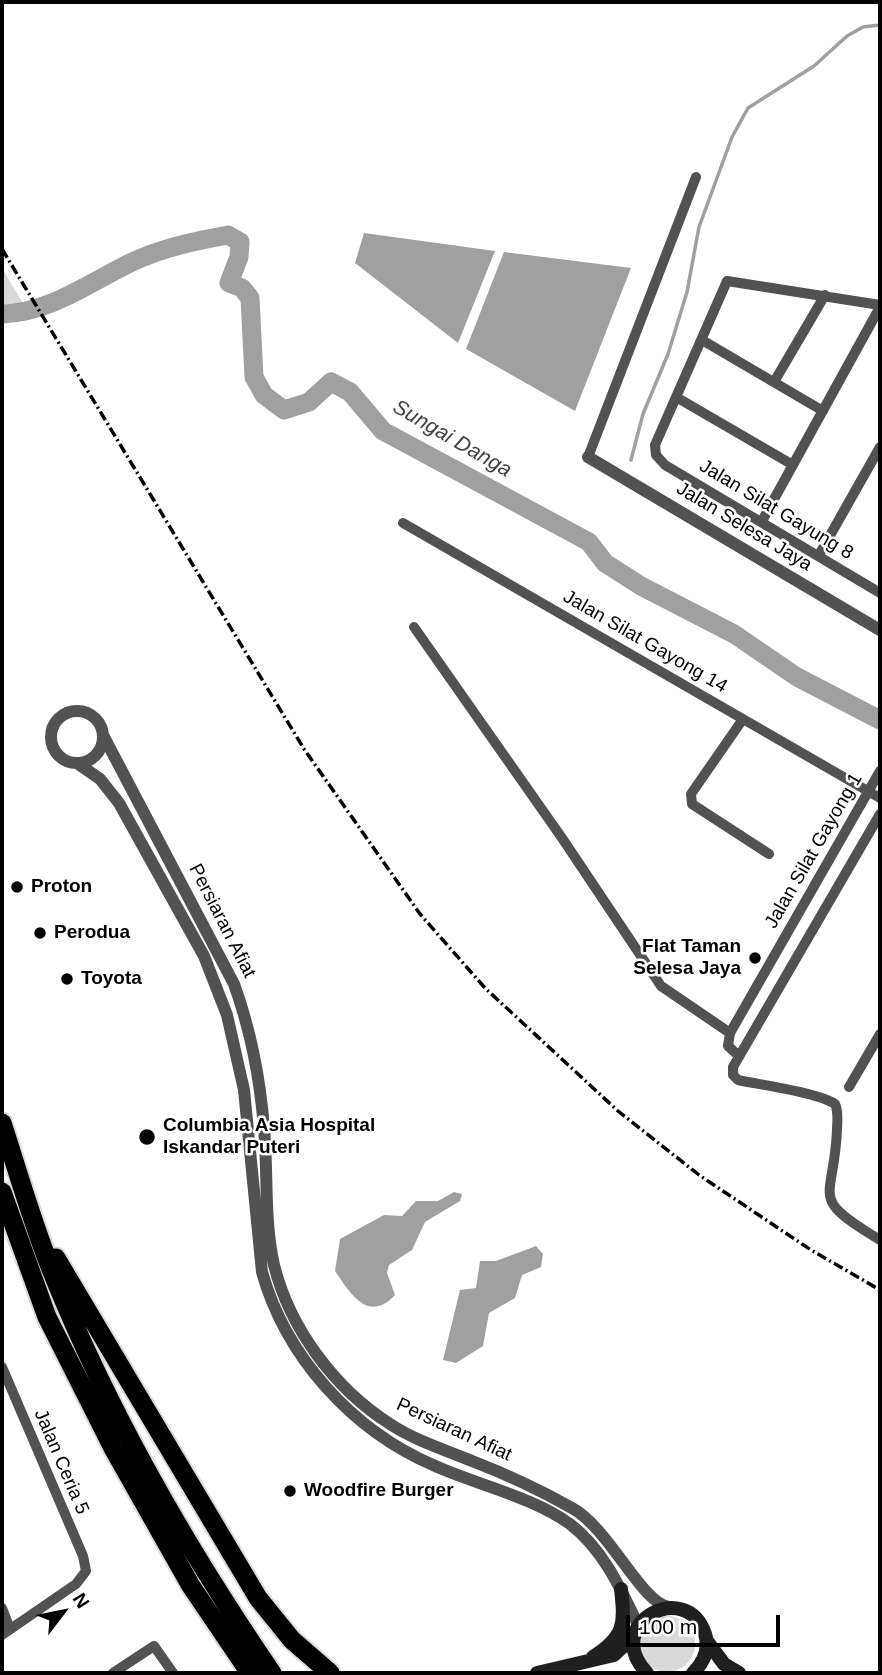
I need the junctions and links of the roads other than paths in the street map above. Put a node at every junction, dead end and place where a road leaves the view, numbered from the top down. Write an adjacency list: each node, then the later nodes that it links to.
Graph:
1 (696, 177): 9 (street)
2 (825, 295): 3 (street); 4 (street); 5 (street)
3 (880, 306): 7 (street)
4 (702, 340): 5 (street); 6 (street)
5 (774, 382): 7 (street)
6 (676, 397): 10 (street); 11 (street, Jalan Silat Gayung 8)
7 (823, 411): 10 (street)
8 (880, 447): 13 (street)
9 (588, 457): 16 (street, Jalan Selesa Jaya)
10 (793, 465): 11 (street)
11 (762, 521): 13 (street, Jalan Silat Gayung 8)
12 (403, 523): 17 (street, Jalan Silat Gayong 14)
13 (819, 555): 14 (street, Jalan Silat Gayung 8)
14 (879, 590)
15 (414, 627): 25 (street)
16 (880, 630)
17 (743, 719): 21 (street, Jalan Silat Gayong 14); 24 (street)
18 (103, 735): 19 (street); 19 (street, Persiaran Afiat); 31 (street, Persiaran Afiat)
19 (77, 763): 30 (street, Persiaran Afiat)
20 (878, 774): 21 (street, Jalan Silat Gayong 1)
21 (869, 791): 22 (street, Jalan Silat Gayong 14); 25 (street, Jalan Silat Gayong 1)
22 (880, 798)
23 (880, 814): 27 (street)
24 (769, 854)
25 (730, 1033): 27 (street)
26 (880, 1034): 28 (street)
27 (739, 1056): 36 (street)
28 (849, 1087)
29 (2, 1123): 35 (highway)
30 (248, 1130): 31 (street); 32 (street, Persiaran Afiat)
31 (264, 1130): 33 (street, Persiaran Afiat)
32 (249, 1149): 33 (street); 38 (street, Persiaran Afiat)
33 (265, 1150): 37 (street, Persiaran Afiat)
34 (2, 1192): 51 (highway)
35 (36, 1227): 52 (highway); 53 (highway)
36 (880, 1240)
37 (282, 1291): 38 (street); 40 (street, Persiaran Afiat)
38 (269, 1297): 41 (street, Persiaran Afiat)
39 (2, 1367): 46 (street, Jalan Ceria 5)
40 (590, 1520): 41 (street); 43 (street, Persiaran Afiat)
41 (578, 1531): 42 (street, Persiaran Afiat)
42 (621, 1589): 45 (street, Persiaran Afiat); 48 (main road)
43 (669, 1607): 45 (main road); 47 (main road)
44 (2, 1608): 46 (street)
45 (636, 1630): 48 (main road); 55 (main road)
46 (6, 1632)
47 (707, 1641): 56 (main road); 57 (main road)
48 (580, 1665): 54 (main road)
49 (113, 1673): 50 (street)
50 (173, 1673)
51 (250, 1673)
52 (272, 1673)
53 (330, 1673)
54 (537, 1673)
55 (646, 1673)
56 (693, 1673)
57 (739, 1673)

